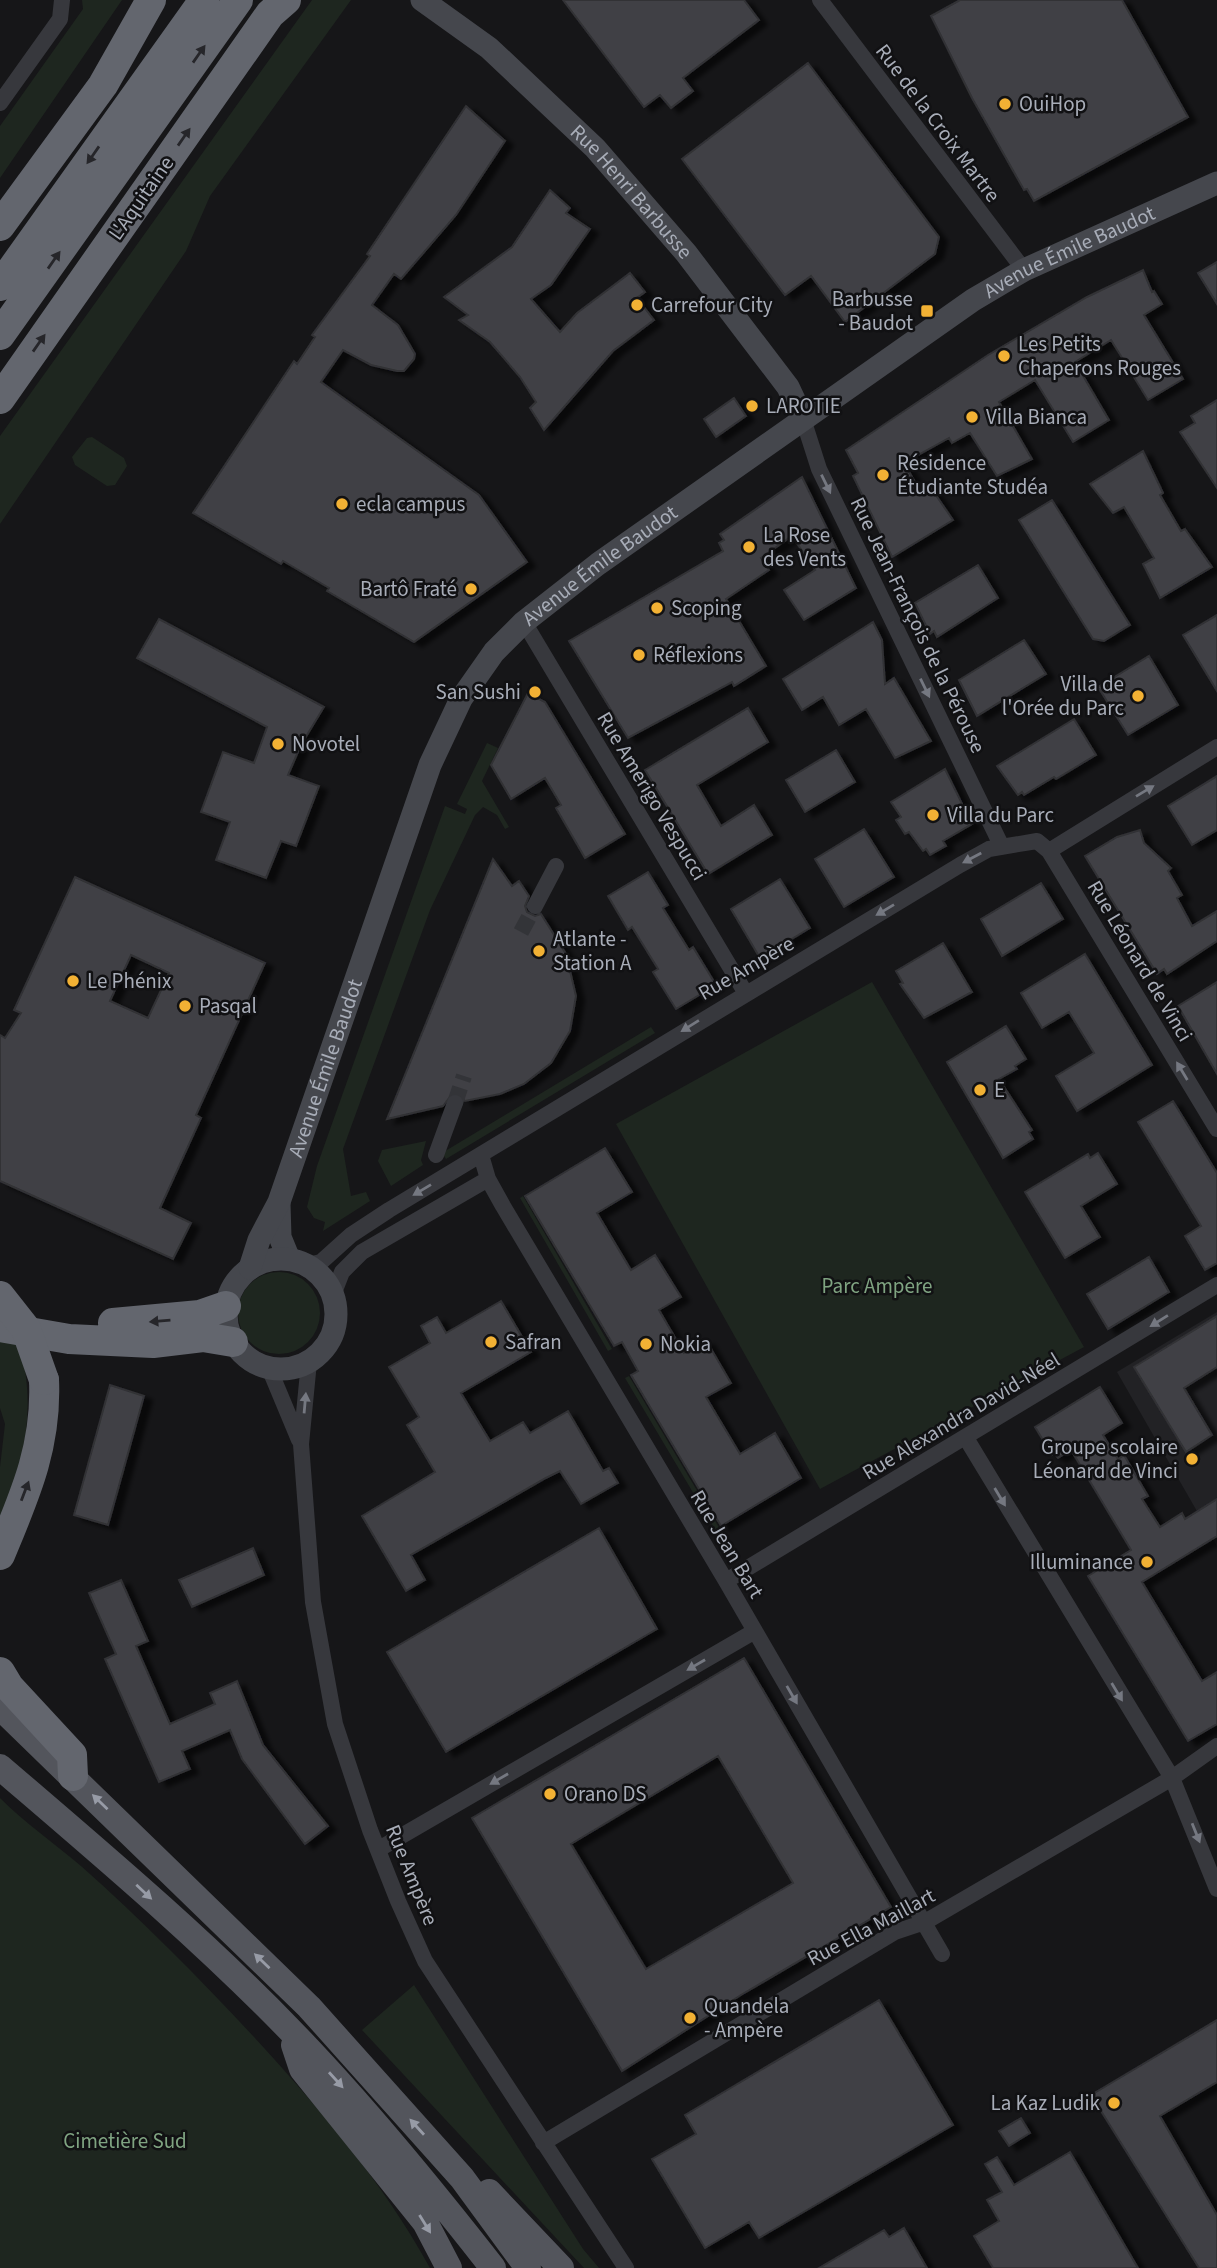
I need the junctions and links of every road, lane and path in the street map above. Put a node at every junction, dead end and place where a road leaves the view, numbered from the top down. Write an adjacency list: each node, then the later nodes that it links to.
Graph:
1 (62, 0): 10 (street)
2 (151, 0): 9 (highway)
3 (173, 0): 9 (highway)
4 (204, 0): 14 (highway, one-way to 14)
5 (238, 0): 15 (highway, one-way to 5)
6 (422, 0): 17 (street, Rue Henri Barbusse)
7 (820, 0): 13 (street, Rue de la Croix Martre)
8 (277, 5): 16 (highway, L'Aquitaine, one-way to 8)
9 (103, 85): 12 (highway)
10 (0, 103)
11 (1217, 183): 13 (street, Avenue Émile Baudot)
12 (0, 226)
13 (1024, 270): 17 (street, Avenue Émile Baudot)
14 (0, 286)
15 (0, 335)
16 (0, 399)
17 (803, 419): 18 (street, Avenue Émile Baudot); 20 (street, Rue Jean-François de la Pérouse, one-way to 20)
18 (524, 622): 24 (street, Rue Amerigo Vespucci); 30 (street, Avenue Émile Baudot)
19 (1217, 747): 21 (street, one-way to 19)
20 (1002, 847): 21 (street, Rue Ampère); 24 (street, Rue Ampère, one-way to 24)
21 (1049, 851): 26 (street, Rue Léonard de Vinci, one-way to 21)
22 (556, 866): 23 (street)
23 (535, 906)
24 (745, 992): 28 (street, Rue Ampère, one-way to 28)
25 (455, 1103): 27 (street)
26 (1217, 1129)
27 (436, 1155)
28 (481, 1155): 29 (street, Rue Jean Bart); 31 (street, Rue Ampère, one-way to 31)
29 (488, 1179): 34 (street); 45 (street, Rue Jean Bart)
30 (279, 1202): 31 (street, Avenue Émile Baudot); 32 (street, Avenue Émile Baudot)
31 (298, 1262): 32 (street); 34 (street)
32 (250, 1268): 36 (street)
33 (1217, 1285): 42 (street, Rue Alexandra David-Néel, one-way to 42)
34 (333, 1295): 40 (street)
35 (0, 1296): 44 (highway, one-way to 35, bridge)
36 (226, 1306): 37 (highway, one-way to 37); 39 (street)
37 (0, 1309)
38 (0, 1327): 39 (highway)
39 (233, 1342): 41 (street)
40 (309, 1362): 41 (street); 43 (street, Rue Ampère, one-way to 40)
41 (270, 1368): 43 (street, Rue Ampère)
42 (966, 1438): 45 (street, Rue Alexandra David-Néel); 52 (street, one-way to 52)
43 (301, 1444): 53 (street, Rue Ampère)
44 (0, 1555)
45 (726, 1581): 46 (street, Rue Jean Bart)
46 (756, 1633): 53 (street, one-way to 53); 55 (street, Rue Jean Bart, one-way to 55)
47 (0, 1672): 51 (highway)
48 (0, 1707): 51 (main road)
49 (1217, 1746): 52 (street, Rue Ella Maillart)
50 (0, 1767): 57 (main road, one-way to 57)
51 (73, 1776): 59 (main road, one-way to 51)
52 (1172, 1778): 54 (street, one-way to 54); 55 (street, Rue Ella Maillart)
53 (379, 1849): 58 (street, Rue Ampère)
54 (1217, 1889)
55 (925, 1922): 56 (street, Rue Jean Bart); 58 (street, Rue Ella Maillart)
56 (942, 1954)
57 (290, 2029): 60 (main road, one-way to 60); 61 (main road, one-way to 61)
58 (544, 2143): 64 (street, Rue Ampère)
59 (462, 2178): 62 (main road); 63 (main road)
60 (449, 2268)
61 (493, 2268)
62 (528, 2268)
63 (561, 2268)
64 (626, 2268)

